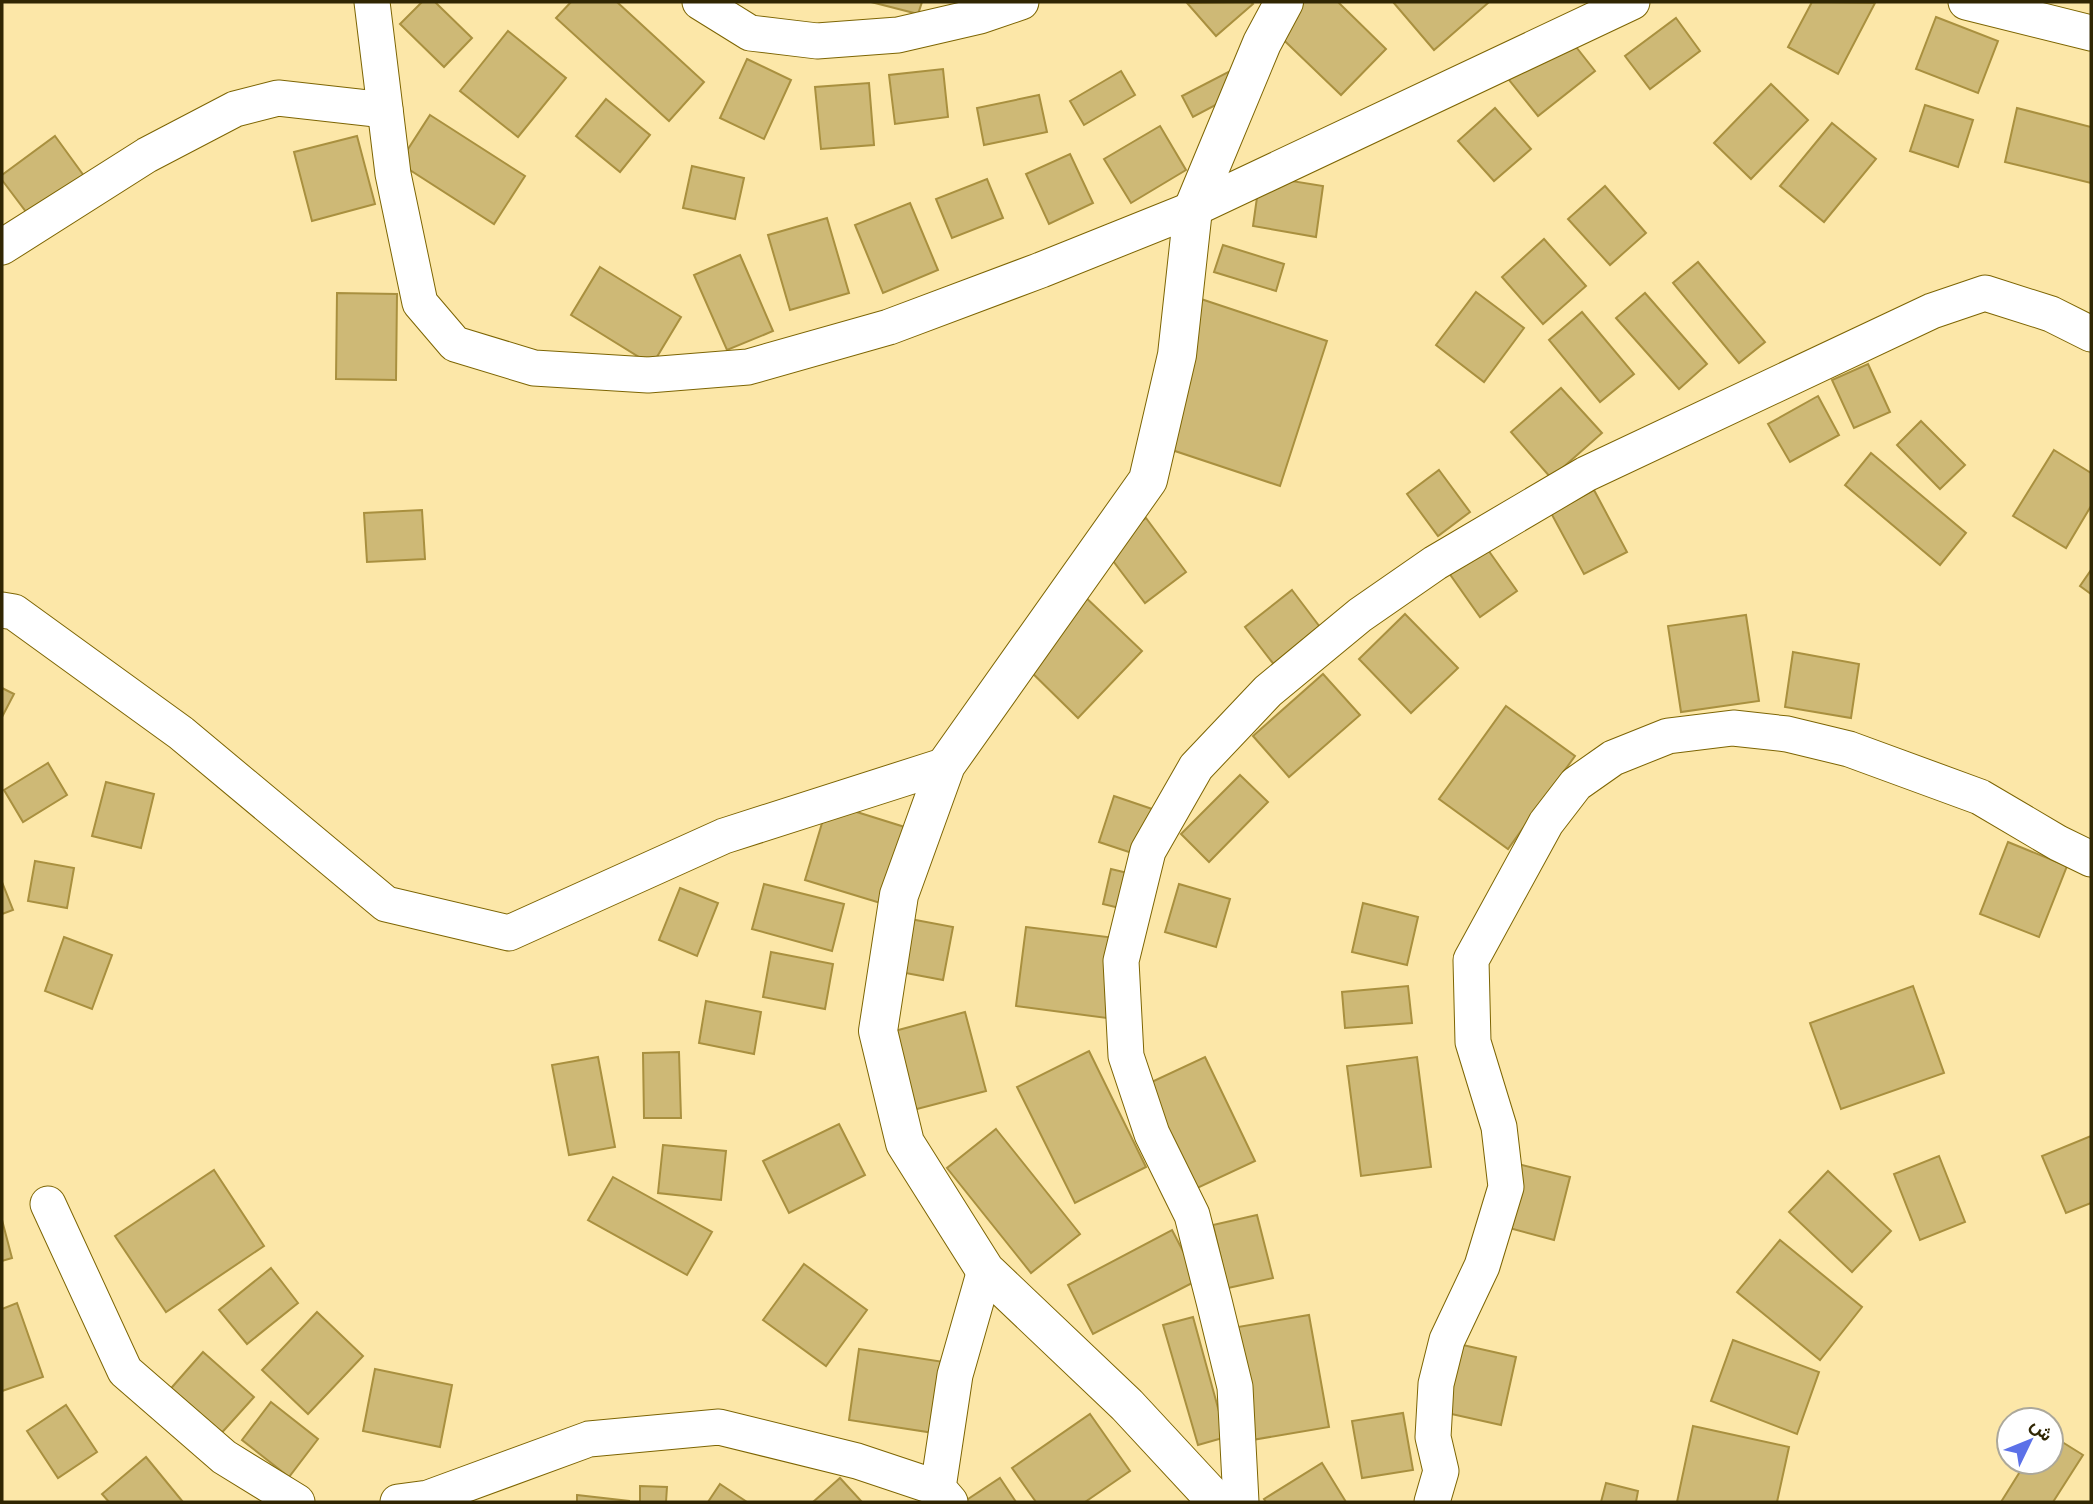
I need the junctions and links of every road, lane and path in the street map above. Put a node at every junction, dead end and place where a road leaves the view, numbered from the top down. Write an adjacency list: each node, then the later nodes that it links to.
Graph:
1 (372, 2): 8 (street)
2 (699, 2): 3 (street)
3 (1021, 2)
4 (1284, 2): 9 (main road)
5 (1632, 2): 9 (street)
6 (1966, 2): 7 (street)
7 (2091, 33)
8 (385, 110): 9 (street); 10 (street)
9 (1193, 209): 13 (main road)
10 (2, 247)
11 (2091, 334): 21 (street)
12 (2, 610): 13 (street)
13 (946, 765): 16 (main road)
14 (2091, 859): 22 (street)
15 (48, 1204): 18 (street)
16 (985, 1270): 17 (street); 20 (main road)
17 (944, 1495): 19 (street)
18 (297, 1502)
19 (398, 1502)
20 (1217, 1502)
21 (1241, 1502)
22 (1432, 1502)

